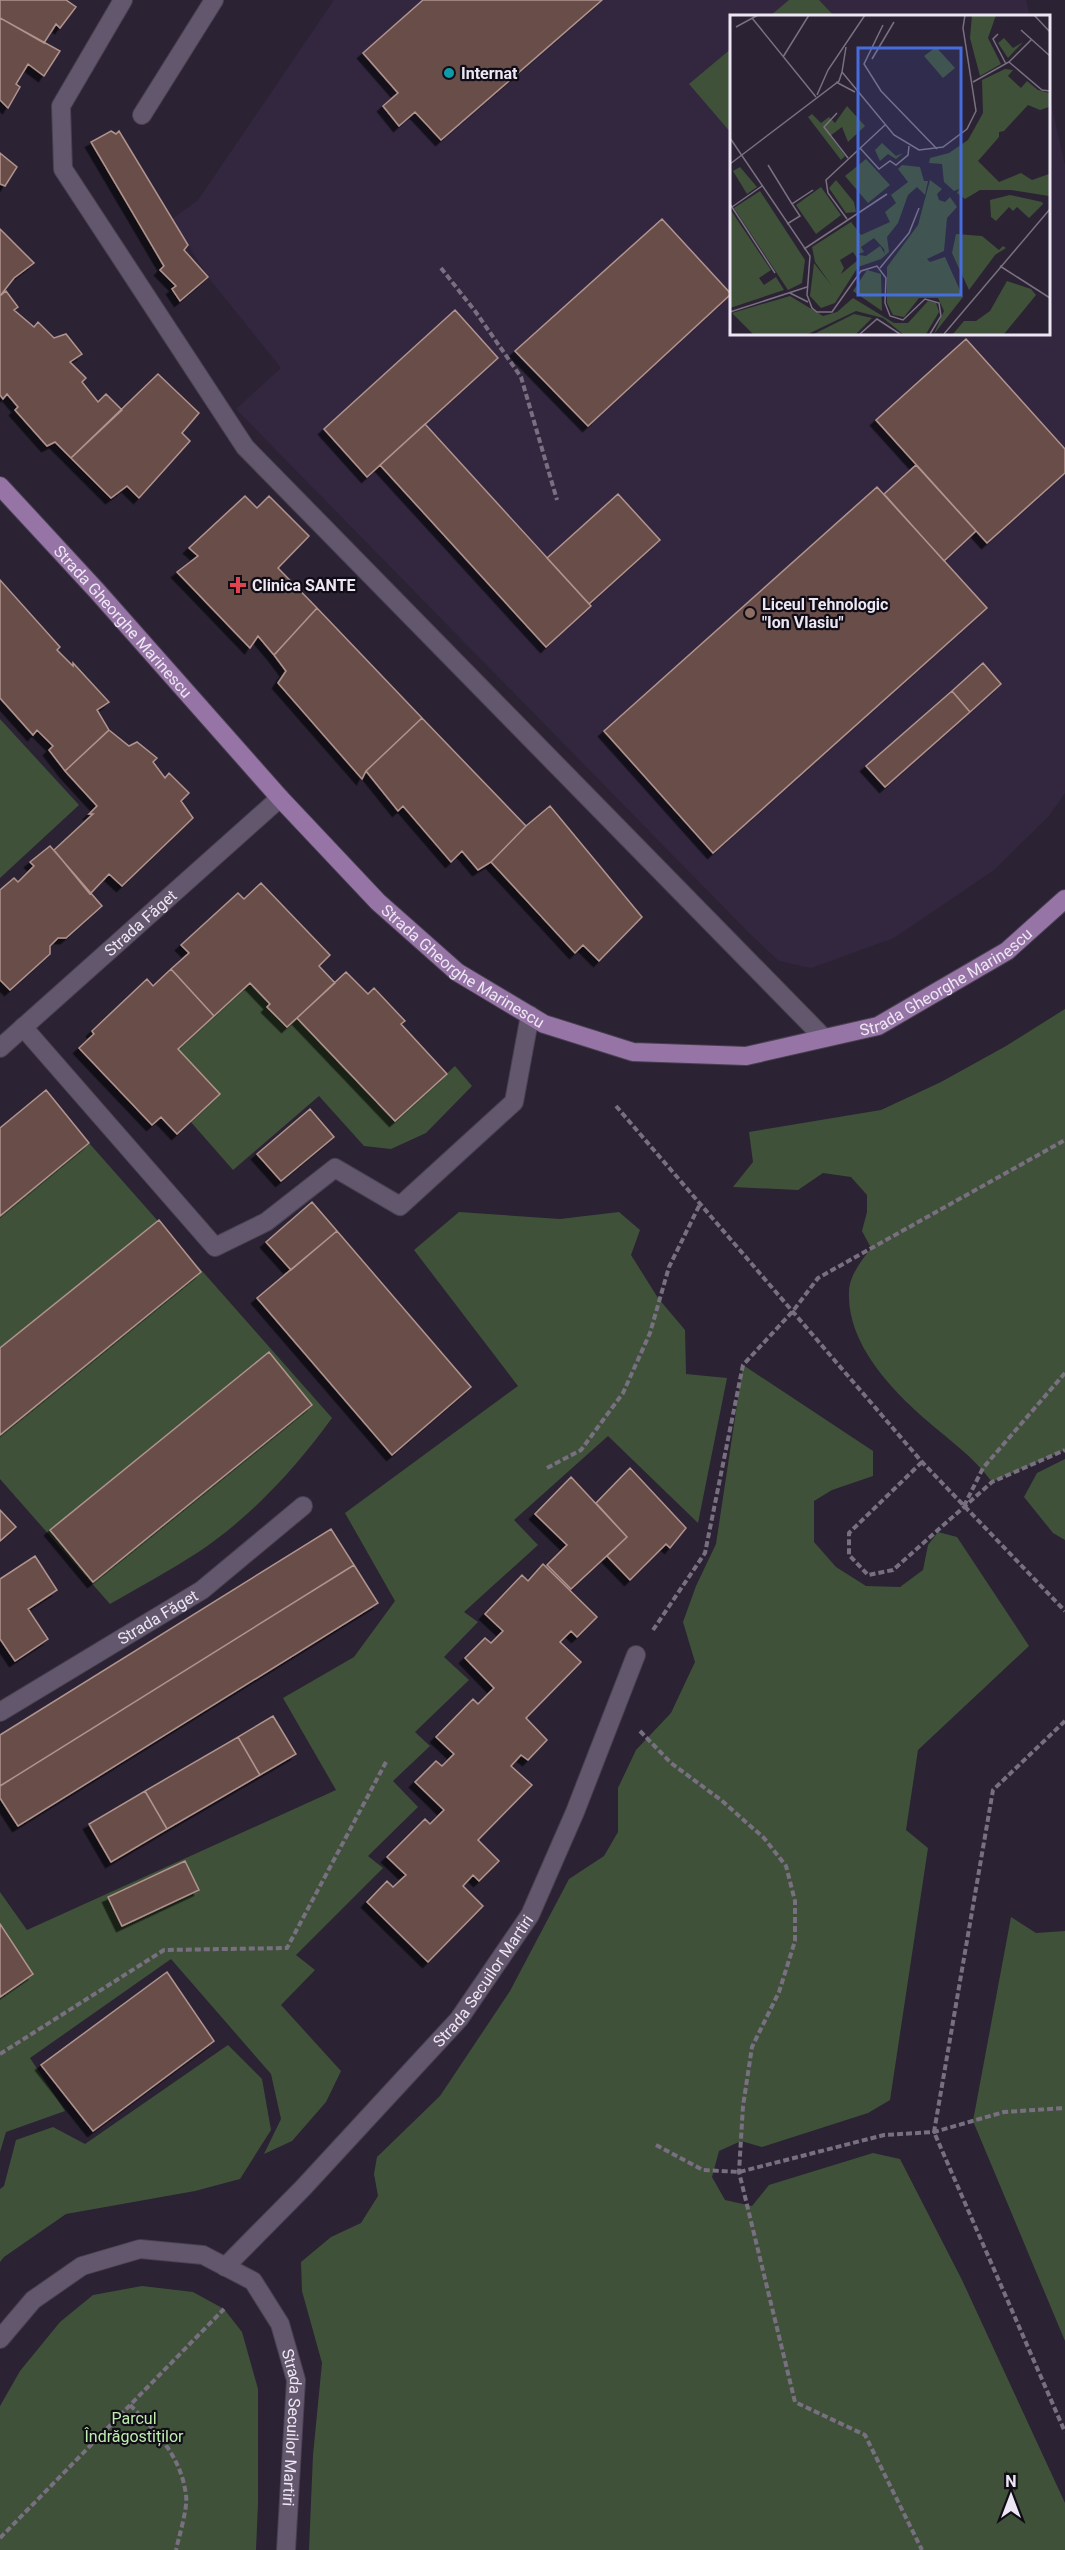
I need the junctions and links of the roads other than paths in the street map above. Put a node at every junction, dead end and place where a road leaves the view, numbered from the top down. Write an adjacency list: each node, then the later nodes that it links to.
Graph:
1 (123, 0): 9 (street)
2 (214, 0): 3 (street)
3 (142, 115)
4 (0, 486): 5 (main road, Strada Gheorghe Marinescu)
5 (280, 798): 7 (main road, Strada Gheorghe Marinescu); 8 (street, Strada Făget)
6 (1065, 899): 9 (main road, Strada Gheorghe Marinescu)
7 (530, 1015): 8 (street); 9 (main road, Strada Gheorghe Marinescu)
8 (23, 1027): 10 (street, Strada Făget)
9 (824, 1038)
10 (0, 1048)
11 (303, 1506): 13 (street, Strada Făget)
12 (636, 1656): 14 (street, Strada Secuilor Martiri)
13 (0, 1712)
14 (225, 2267): 15 (street, Strada Secuilor Martiri); 16 (street, Strada Secuilor Martiri)
15 (0, 2339)
16 (286, 2550)

